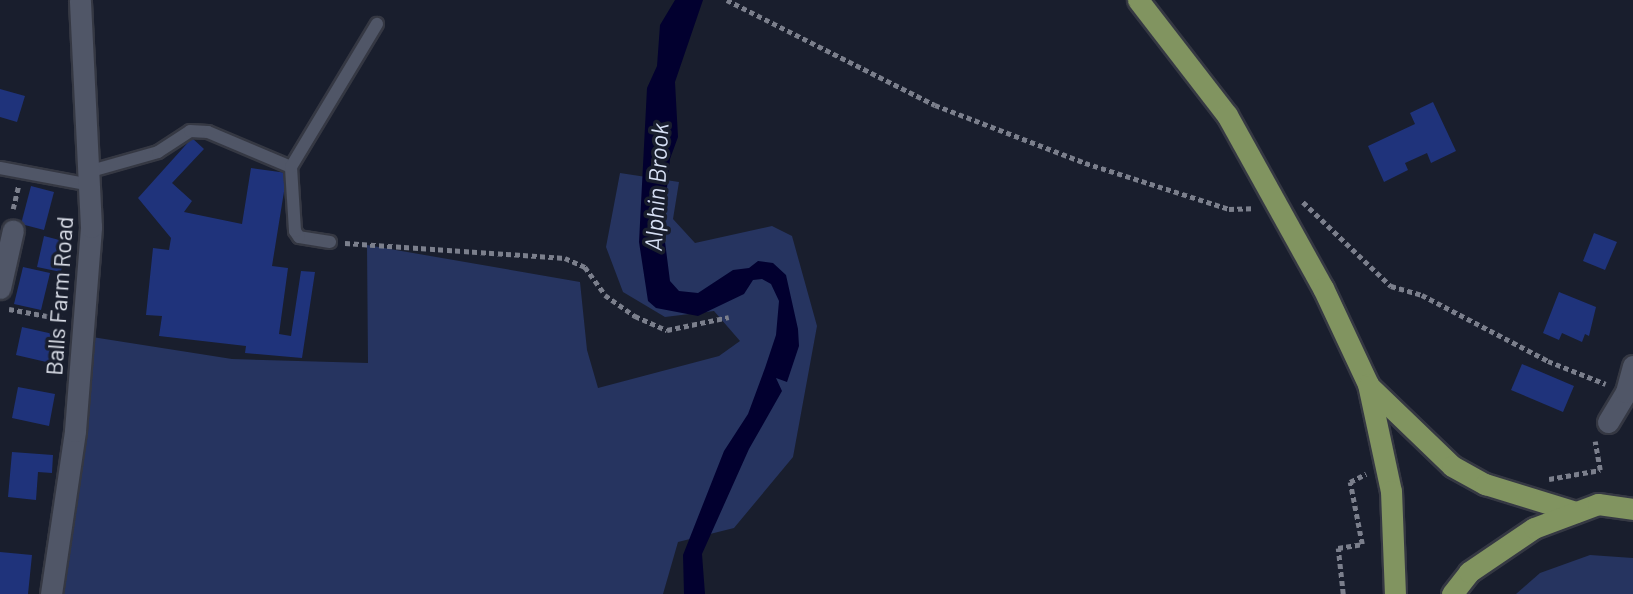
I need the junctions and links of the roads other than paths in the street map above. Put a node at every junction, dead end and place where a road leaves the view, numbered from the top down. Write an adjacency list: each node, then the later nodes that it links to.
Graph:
1 (80, 0): 6 (street, Balls Farm Road)
2 (1138, 0): 11 (highway)
3 (377, 24): 4 (lane)
4 (291, 167): 6 (lane); 8 (lane)
5 (0, 168): 6 (lane)
6 (91, 178): 18 (street, Balls Farm Road)
7 (13, 230): 9 (street)
8 (330, 242)
9 (0, 289)
10 (1633, 366): 12 (street)
11 (1368, 384): 17 (highway); 19 (highway)
12 (1629, 393): 13 (street)
13 (1608, 422)
14 (1633, 494): 15 (highway)
15 (1598, 504): 16 (highway); 17 (highway)
16 (1633, 509)
17 (1576, 512): 20 (highway)
18 (51, 594)
19 (1395, 594)
20 (1452, 594)

